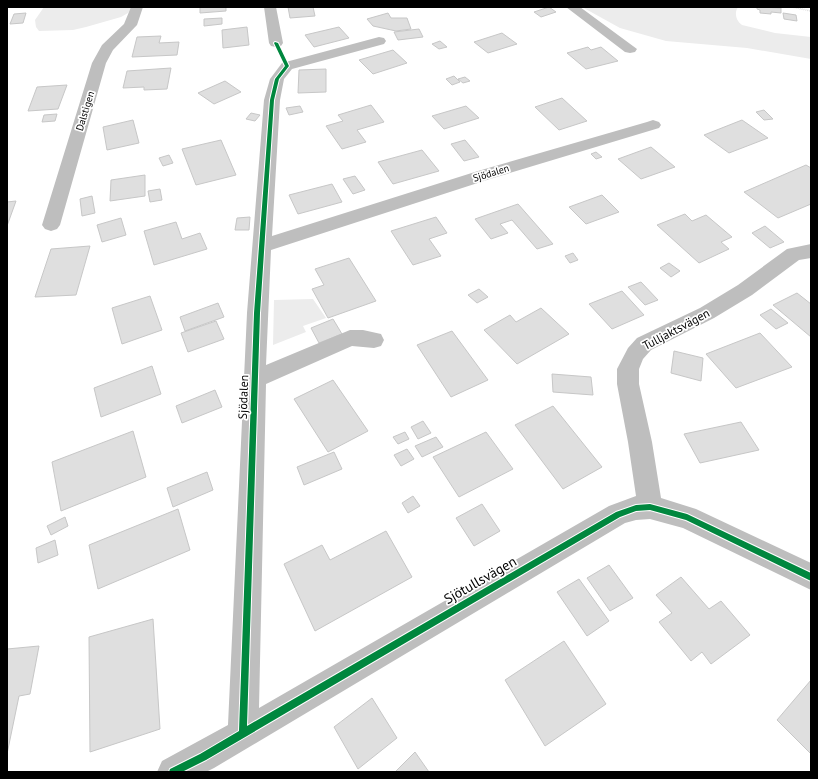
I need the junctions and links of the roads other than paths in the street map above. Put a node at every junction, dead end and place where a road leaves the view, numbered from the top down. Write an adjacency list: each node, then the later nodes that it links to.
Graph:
1 (137, 7): 8 (street, Dalstigen)
2 (270, 7): 5 (street)
3 (572, 7): 6 (street)
4 (379, 41): 9 (street, Sjödalen)
5 (276, 43)
6 (630, 49)
7 (653, 125): 9 (street, Sjödalen)
8 (51, 225)
9 (261, 246): 12 (street, Sjödalen)
10 (811, 251): 13 (street, Tulljaktsvägen)
11 (374, 340): 12 (street)
12 (255, 379): 15 (street, Sjödalen)
13 (650, 507): 14 (street, Sjötullsvägen); 15 (street, Sjötullsvägen)
14 (811, 577)
15 (243, 733): 16 (street, Sjötullsvägen)
16 (172, 772)

